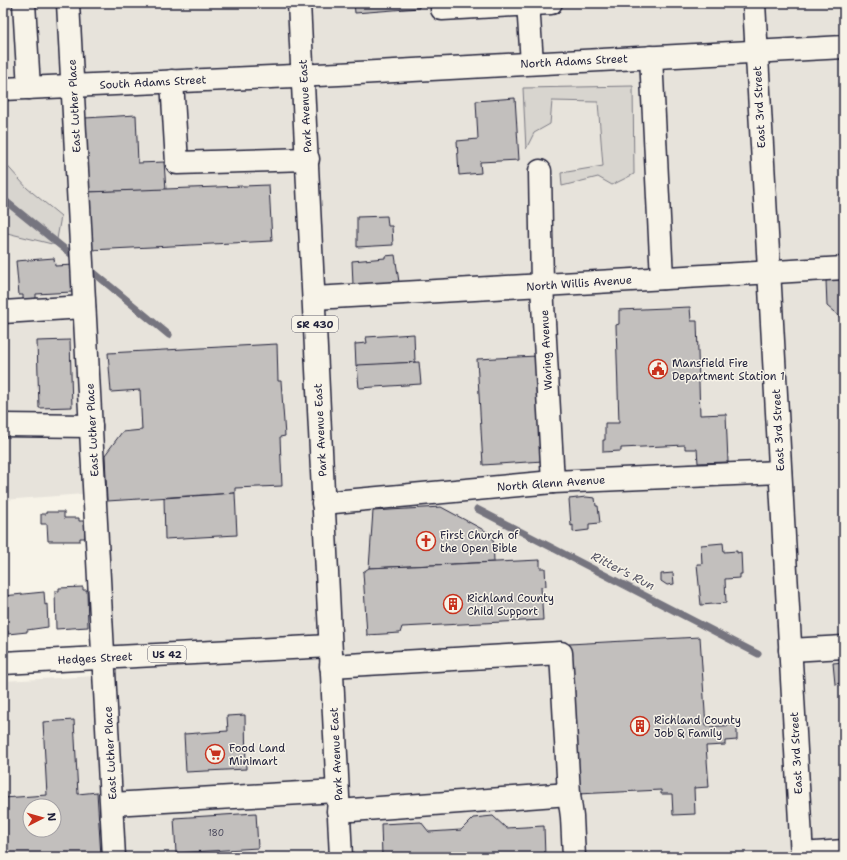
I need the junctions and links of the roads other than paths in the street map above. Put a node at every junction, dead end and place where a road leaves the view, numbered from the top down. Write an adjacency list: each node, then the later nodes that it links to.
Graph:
1 (24, 3): 15 (main road)
2 (68, 3): 14 (main road, East Luther Place)
3 (299, 3): 12 (main road, Park Avenue East / SR 430)
4 (551, 3): 6 (main road)
5 (754, 3): 9 (main road, East 3rd Street)
6 (528, 4): 7 (main road); 11 (main road)
7 (442, 9)
8 (844, 46): 9 (main road, North Adams Street)
9 (756, 51): 10 (main road, North Adams Street); 20 (main road, East 3rd Street)
10 (651, 57): 11 (main road, North Adams Street); 21 (main road)
11 (532, 63): 12 (main road, North Adams Street)
12 (304, 76): 13 (main road, South Adams Street); 17 (main road, Park Avenue East / SR 430)
13 (172, 81): 14 (main road, South Adams Street); 17 (main road)
14 (73, 86): 15 (main road, South Adams Street); 24 (main road, East Luther Place)
15 (29, 88): 16 (main road, South Adams Street)
16 (3, 90)
17 (308, 159): 23 (main road, Park Avenue East / SR 430)
18 (540, 170): 22 (main road, Waring Avenue)
19 (844, 268): 20 (main road, North Willis Avenue)
20 (769, 273): 21 (main road, North Willis Avenue); 28 (main road, East 3rd Street)
21 (662, 278): 22 (main road, North Willis Avenue)
22 (542, 286): 23 (main road, North Willis Avenue); 29 (main road, Waring Avenue)
23 (314, 298): 30 (main road, Park Avenue East / SR 430)
24 (84, 300): 25 (main road); 27 (main road, East Luther Place)
25 (3, 312)
26 (3, 425): 27 (main road)
27 (91, 426): 34 (main road, East Luther Place)
28 (780, 472): 29 (main road, North Glenn Avenue); 32 (main road, East 3rd Street)
29 (553, 482): 30 (main road, North Glenn Avenue)
30 (323, 503): 33 (main road, Park Avenue East / SR 430)
31 (844, 647): 32 (main road)
32 (790, 650): 40 (main road, East 3rd Street)
33 (331, 656): 34 (main road, Hedges Street / US 42); 36 (main road, Hedges Street); 37 (main road, Park Avenue East)
34 (104, 658): 35 (main road, Hedges Street / US 42); 38 (main road, East Luther Place)
35 (3, 663)
36 (569, 794): 37 (main road); 43 (main road)
37 (338, 801): 38 (main road); 42 (main road, Park Avenue East)
38 (112, 804): 41 (main road, East Luther Place)
39 (844, 851): 40 (main road)
40 (801, 856)
41 (114, 857)
42 (341, 857)
43 (574, 857)

